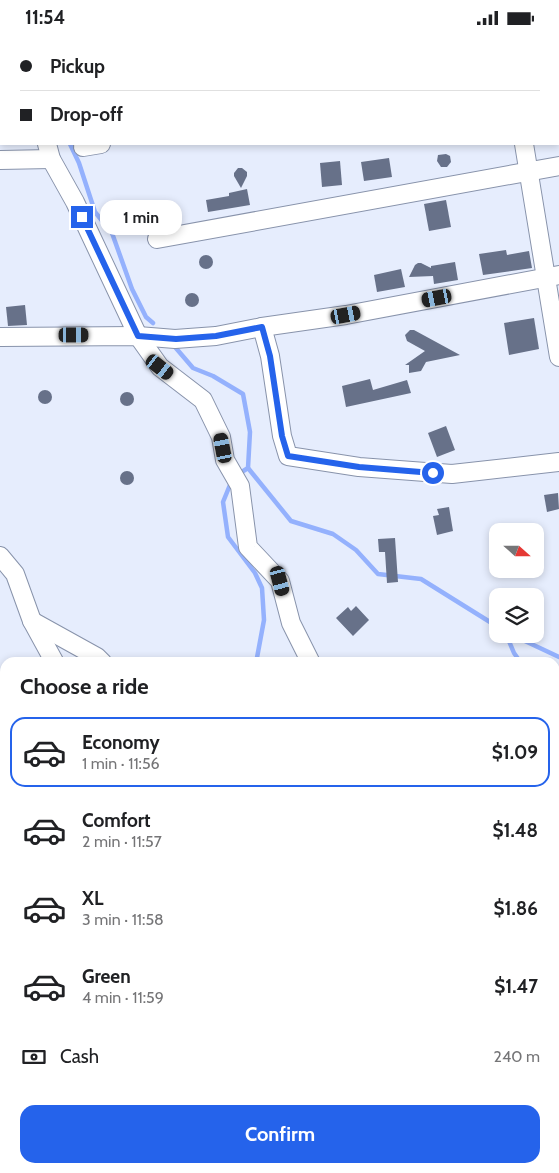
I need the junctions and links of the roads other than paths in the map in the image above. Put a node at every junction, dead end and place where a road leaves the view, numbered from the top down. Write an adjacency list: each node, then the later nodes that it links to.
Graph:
1 (95, 145): 3 (street)
2 (524, 145): 7 (street)
3 (83, 147)
4 (49, 151): 5 (street); 11 (street)
5 (0, 160)
6 (559, 167): 7 (street)
7 (528, 171): 8 (street); 9 (street)
8 (157, 239)
9 (552, 276): 10 (street); 13 (street)
10 (262, 327): 11 (street); 14 (street)
11 (138, 336): 12 (street); 19 (street)
12 (0, 337)
13 (559, 357)
14 (559, 462)
15 (0, 555): 16 (street)
16 (32, 621): 17 (street); 18 (street)
17 (52, 657)
18 (97, 657)
19 (308, 657)

